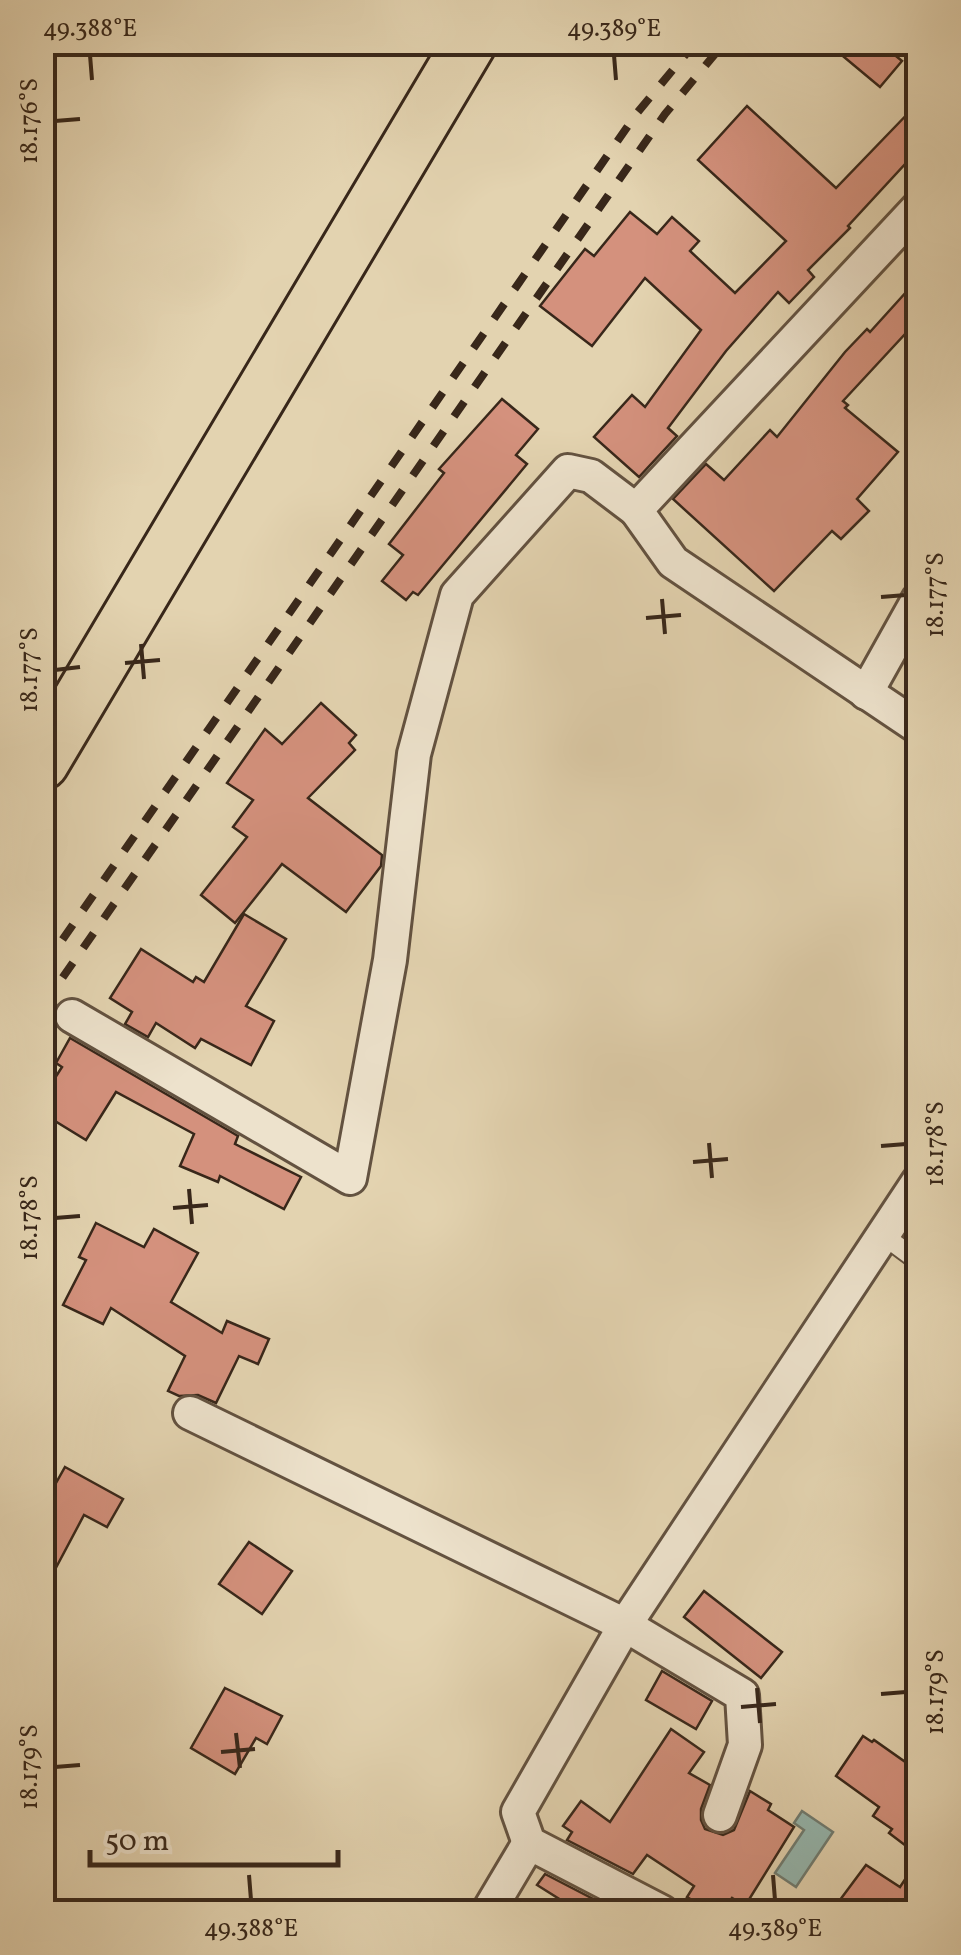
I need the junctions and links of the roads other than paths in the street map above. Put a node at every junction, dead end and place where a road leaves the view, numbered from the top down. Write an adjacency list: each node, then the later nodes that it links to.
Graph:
1 (470, 42): 7 (main road)
2 (918, 208): 3 (street)
3 (636, 510): 5 (street); 8 (street)
4 (918, 600): 5 (street)
5 (866, 693): 6 (street)
6 (918, 726)
7 (42, 763)
8 (72, 1016)
9 (918, 1182): 10 (street)
10 (884, 1234): 11 (lane); 13 (street)
11 (918, 1262)
12 (190, 1413): 13 (street)
13 (625, 1625): 14 (street); 15 (street)
14 (720, 1816)
15 (529, 1843): 16 (street); 17 (street)
16 (488, 1912)
17 (662, 1912)

